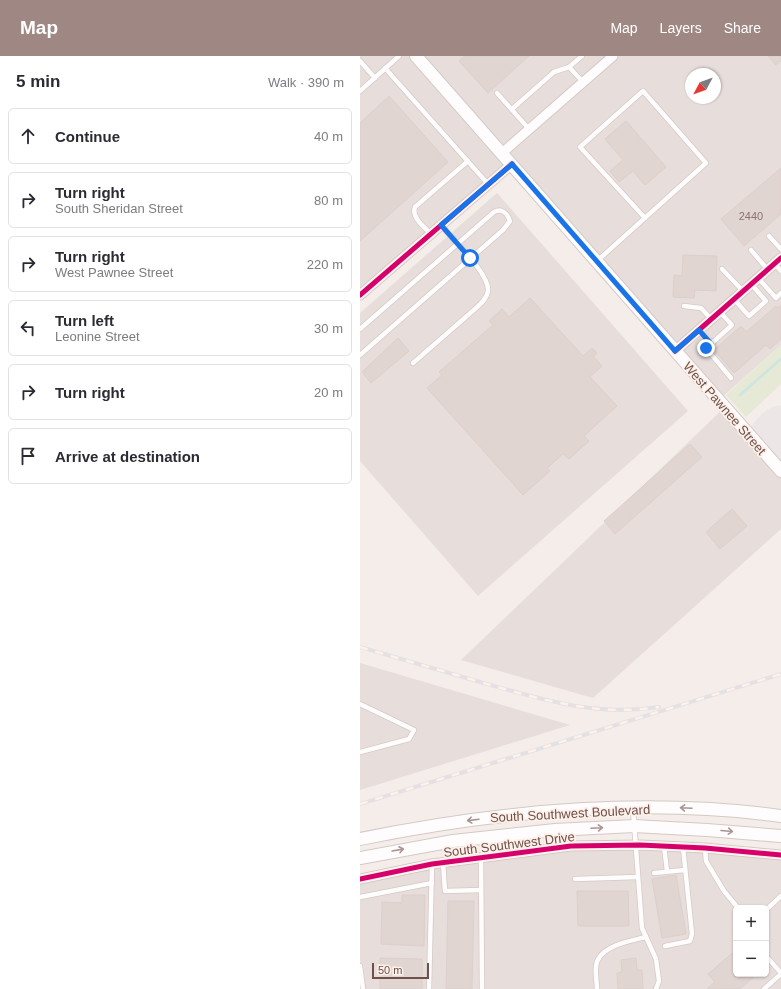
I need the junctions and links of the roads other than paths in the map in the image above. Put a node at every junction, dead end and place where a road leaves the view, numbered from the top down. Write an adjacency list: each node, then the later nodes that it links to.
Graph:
1 (399, 56): 7 (lane)
2 (416, 56): 14 (main road, West Pawnee Street)
3 (582, 56): 6 (lane)
4 (613, 56): 9 (street)
5 (360, 61): 8 (lane)
6 (569, 67): 9 (lane); 12 (lane)
7 (386, 68): 8 (lane); 15 (lane)
8 (375, 78): 10 (lane)
9 (583, 82): 13 (street)
10 (360, 91)
11 (497, 93): 12 (lane)
12 (512, 109): 13 (lane)
13 (530, 129): 14 (street)
14 (502, 153): 16 (main road, West Pawnee Street)
15 (468, 161): 17 (lane); 20 (lane)
16 (512, 164): 17 (street); 26 (main road, West Pawnee Street)
17 (488, 184): 19 (street)
18 (645, 218): 18 (lane); 26 (lane)
19 (441, 225): 20 (street); 22 (lane)
20 (431, 234): 32 (street)
21 (769, 236): 23 (lane)
22 (457, 244): 25 (lane); 25 (lane); 37 (lane)
23 (781, 249)
24 (751, 250): 27 (lane)
25 (470, 258): 41 (lane); 42 (lane)
26 (597, 261): 40 (main road, West Pawnee Street)
27 (776, 266): 29 (street)
28 (722, 269): 30 (lane)
29 (755, 281): 30 (street); 31 (lane); 33 (lane)
30 (743, 291): 33 (street)
31 (781, 293)
32 (360, 295)
33 (734, 299): 35 (street)
34 (684, 306): 36 (lane)
35 (720, 312): 36 (street); 39 (lane)
36 (711, 320): 38 (street)
37 (360, 329)
38 (699, 330): 39 (lane); 40 (street)
39 (711, 344): 43 (lane)
40 (675, 351): 44 (main road, West Pawnee Street)
41 (360, 355)
42 (413, 363)
43 (731, 378)
44 (781, 470)
45 (360, 704): 46 (lane)
46 (360, 752)
47 (633, 809): 48 (main road, South Southwest Boulevard, one-way to 47); 49 (lane); 51 (main road, South Southwest Boulevard, one-way to 51)
48 (781, 816)
49 (634, 826): 50 (main road, South Southwest Boulevard, one-way to 50); 52 (lane); 57 (main road, South Southwest Boulevard, one-way to 49)
50 (781, 836)
51 (360, 839)
52 (635, 845): 53 (street, South Southwest Drive); 58 (street, South Southwest Drive); 64 (lane)
53 (664, 846): 54 (street, South Southwest Drive); 62 (lane)
54 (683, 847): 55 (street, South Southwest Drive); 61 (lane)
55 (705, 848): 56 (street, South Southwest Drive); 71 (lane)
56 (781, 855)
57 (360, 858)
58 (481, 858): 59 (street, South Southwest Drive); 68 (lane)
59 (443, 863): 60 (street, South Southwest Drive); 68 (lane)
60 (432, 864): 65 (street, South Southwest Drive); 67 (lane)
61 (685, 870): 62 (lane); 74 (lane)
62 (667, 872): 63 (lane)
63 (654, 873)
64 (638, 877): 66 (lane); 73 (lane)
65 (360, 879)
66 (575, 879)
67 (432, 883): 70 (lane); 79 (lane)
68 (481, 890): 80 (lane)
69 (781, 896): 72 (lane)
70 (360, 897)
71 (736, 905)
72 (769, 907)
73 (646, 936): 81 (lane); 82 (lane)
74 (665, 946)
75 (769, 960): 77 (lane)
76 (360, 966): 78 (lane)
77 (781, 974): 83 (lane)
78 (363, 989)
79 (429, 989)
80 (482, 989)
81 (597, 989)
82 (656, 989)
83 (764, 989)

